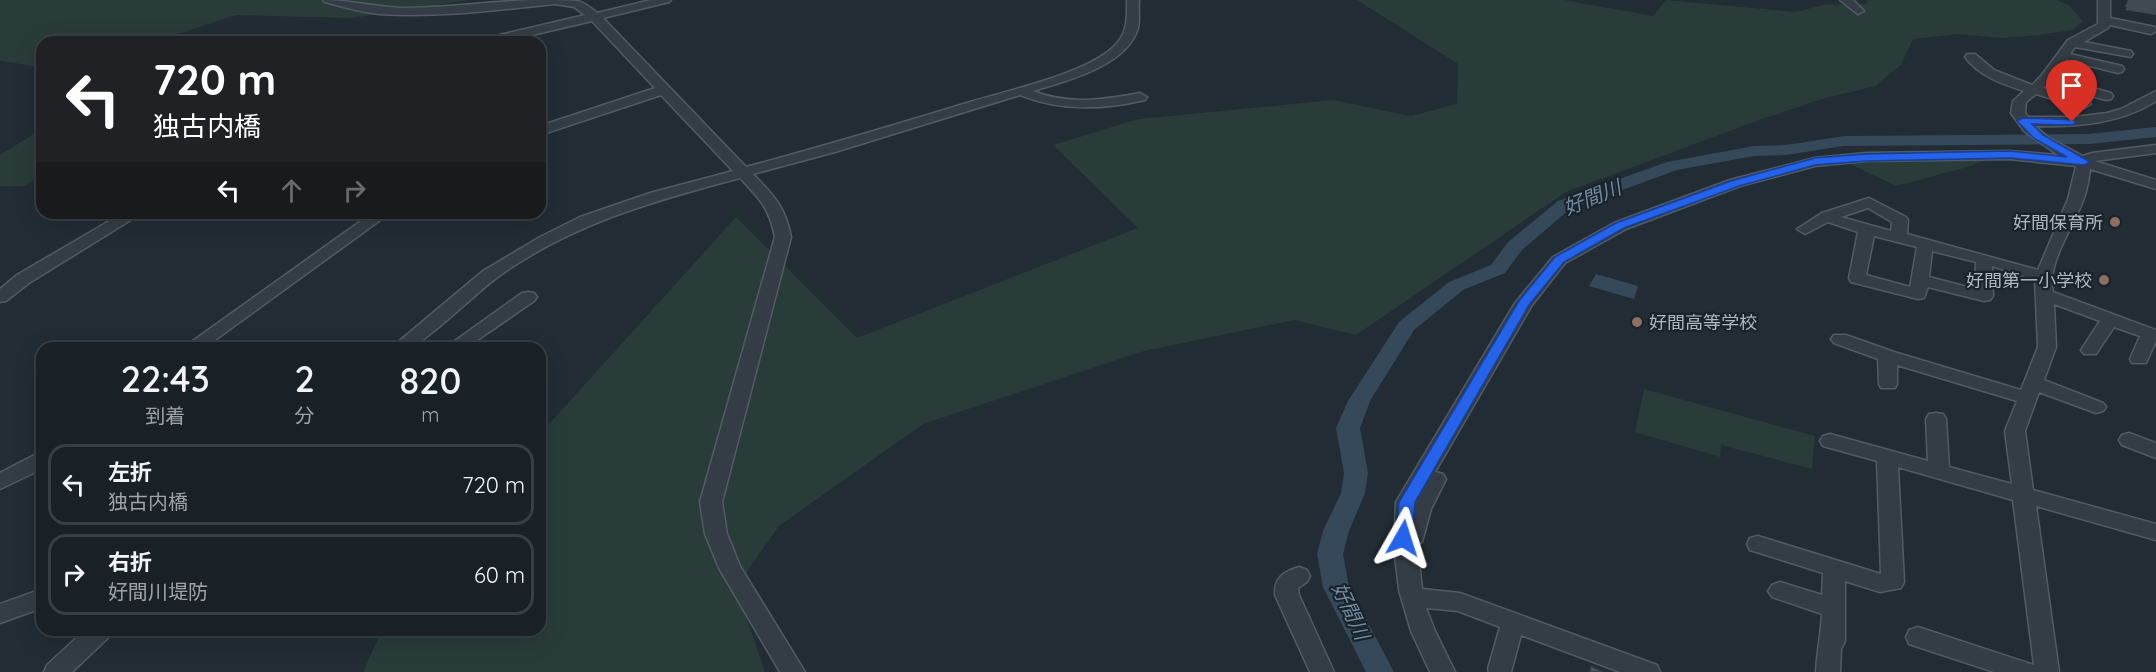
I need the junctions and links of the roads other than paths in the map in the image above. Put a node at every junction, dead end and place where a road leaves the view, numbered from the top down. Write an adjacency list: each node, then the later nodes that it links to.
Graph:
1 (329, 0): 7 (street)
2 (664, 0): 7 (street)
3 (1133, 0): 19 (street)
4 (1846, 0): 6 (street)
5 (2104, 0): 8 (street)
6 (1858, 11)
7 (594, 16): 10 (street); 18 (street)
8 (2106, 21): 9 (street); 11 (street)
9 (2151, 30)
10 (512, 36)
11 (2072, 43): 12 (street); 13 (street)
12 (2127, 54)
13 (2063, 56): 15 (street); 16 (street)
14 (1971, 57): 17 (street)
15 (2118, 69)
16 (2046, 79): 17 (street); 21 (street)
17 (2034, 88): 23 (street); 24 (street)
18 (662, 90): 25 (street); 28 (street)
19 (1020, 91): 22 (street); 28 (street)
20 (2156, 95): 24 (street)
21 (2106, 96)
22 (1140, 97)
23 (2084, 104)
24 (2023, 122): 27 (street)
25 (546, 129)
26 (2156, 149): 27 (street)
27 (2079, 160): 29 (street); 39 (street); 66 (street)
28 (740, 173): 46 (street); 79 (street)
29 (2156, 185)
30 (1828, 216): 33 (street); 34 (street); 35 (street)
31 (124, 219): 40 (street)
32 (374, 219): 45 (street)
33 (1805, 229)
34 (1867, 229): 35 (street); 38 (street)
35 (1899, 237): 36 (street)
36 (1925, 244): 37 (street); 38 (street)
37 (1984, 259): 38 (street); 39 (street)
38 (1922, 280)
39 (2044, 286): 42 (street); 52 (street)
40 (0, 297)
41 (528, 297): 47 (street)
42 (2110, 319): 43 (street); 48 (street)
43 (2153, 335): 50 (street)
44 (1840, 339): 49 (street)
45 (200, 342)
46 (407, 342)
47 (463, 342)
48 (2090, 350)
49 (1887, 356): 51 (street); 52 (street)
50 (2139, 359)
51 (1888, 384)
52 (2026, 393): 53 (street); 63 (street)
53 (2096, 407)
54 (1936, 419): 60 (street)
55 (2129, 440): 57 (street)
56 (1830, 441): 58 (street)
57 (2156, 451)
58 (1887, 456): 60 (street); 65 (street)
59 (36, 462): 62 (street)
60 (1939, 471): 63 (street)
61 (1436, 479): 66 (street)
62 (0, 482)
63 (2022, 494): 64 (street); 85 (street)
64 (2156, 532)
65 (1758, 544)
66 (1406, 560): 70 (street)
67 (1834, 571): 72 (street)
68 (1299, 576): 80 (street)
69 (1780, 591): 72 (street)
70 (1412, 597): 74 (street); 81 (street)
71 (36, 600): 73 (street)
72 (1833, 608): 83 (street)
73 (0, 614)
74 (1513, 622): 77 (street); 82 (street)
75 (95, 636): 78 (street)
76 (1918, 637): 84 (street)
77 (1500, 669)
78 (56, 672)
79 (793, 672)
80 (1322, 672)
81 (1443, 672)
82 (1648, 672)
83 (1828, 672)
84 (2025, 672)
85 (2047, 672)

